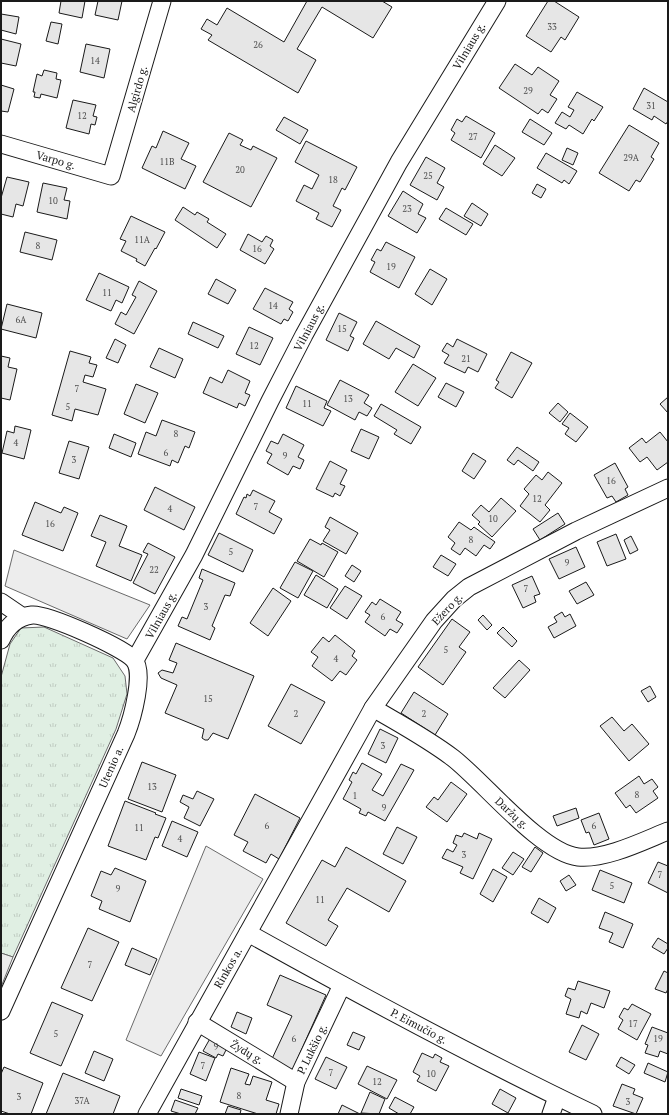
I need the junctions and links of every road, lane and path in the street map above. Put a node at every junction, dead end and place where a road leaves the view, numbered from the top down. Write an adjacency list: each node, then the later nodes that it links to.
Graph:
1 (162, 1): 4 (street, Algirdo g.)
2 (497, 1): 9 (street, Vilniaus g.)
3 (1, 144): 4 (street, Varpo g.)
4 (111, 176)
5 (668, 488): 10 (street, Ežero g.)
6 (1, 602): 7 (street)
7 (23, 617): 8 (street); 9 (street)
8 (1, 640)
9 (135, 660): 15 (street, Utenio a.)
10 (373, 708): 11 (street, Ežero g.); 12 (street, Daržų g.)
11 (309, 822): 13 (street, Rinkos a.)
12 (668, 831)
13 (248, 933): 14 (street, P. Eimučio g.); 16 (street, Rinkos a.)
14 (342, 986): 17 (street, P. Lukšio g.); 18 (street, P. Eimučio g.)
15 (1, 1011)
16 (198, 1022): 17 (street, Žydų g.); 19 (street, Rinkos a.)
17 (296, 1082): 20 (street, P. Lukšio g.)
18 (557, 1097): 21 (street); 22 (street, P. Eimučio g.)
19 (147, 1114)
20 (289, 1114)
21 (551, 1114)
22 (593, 1114)

